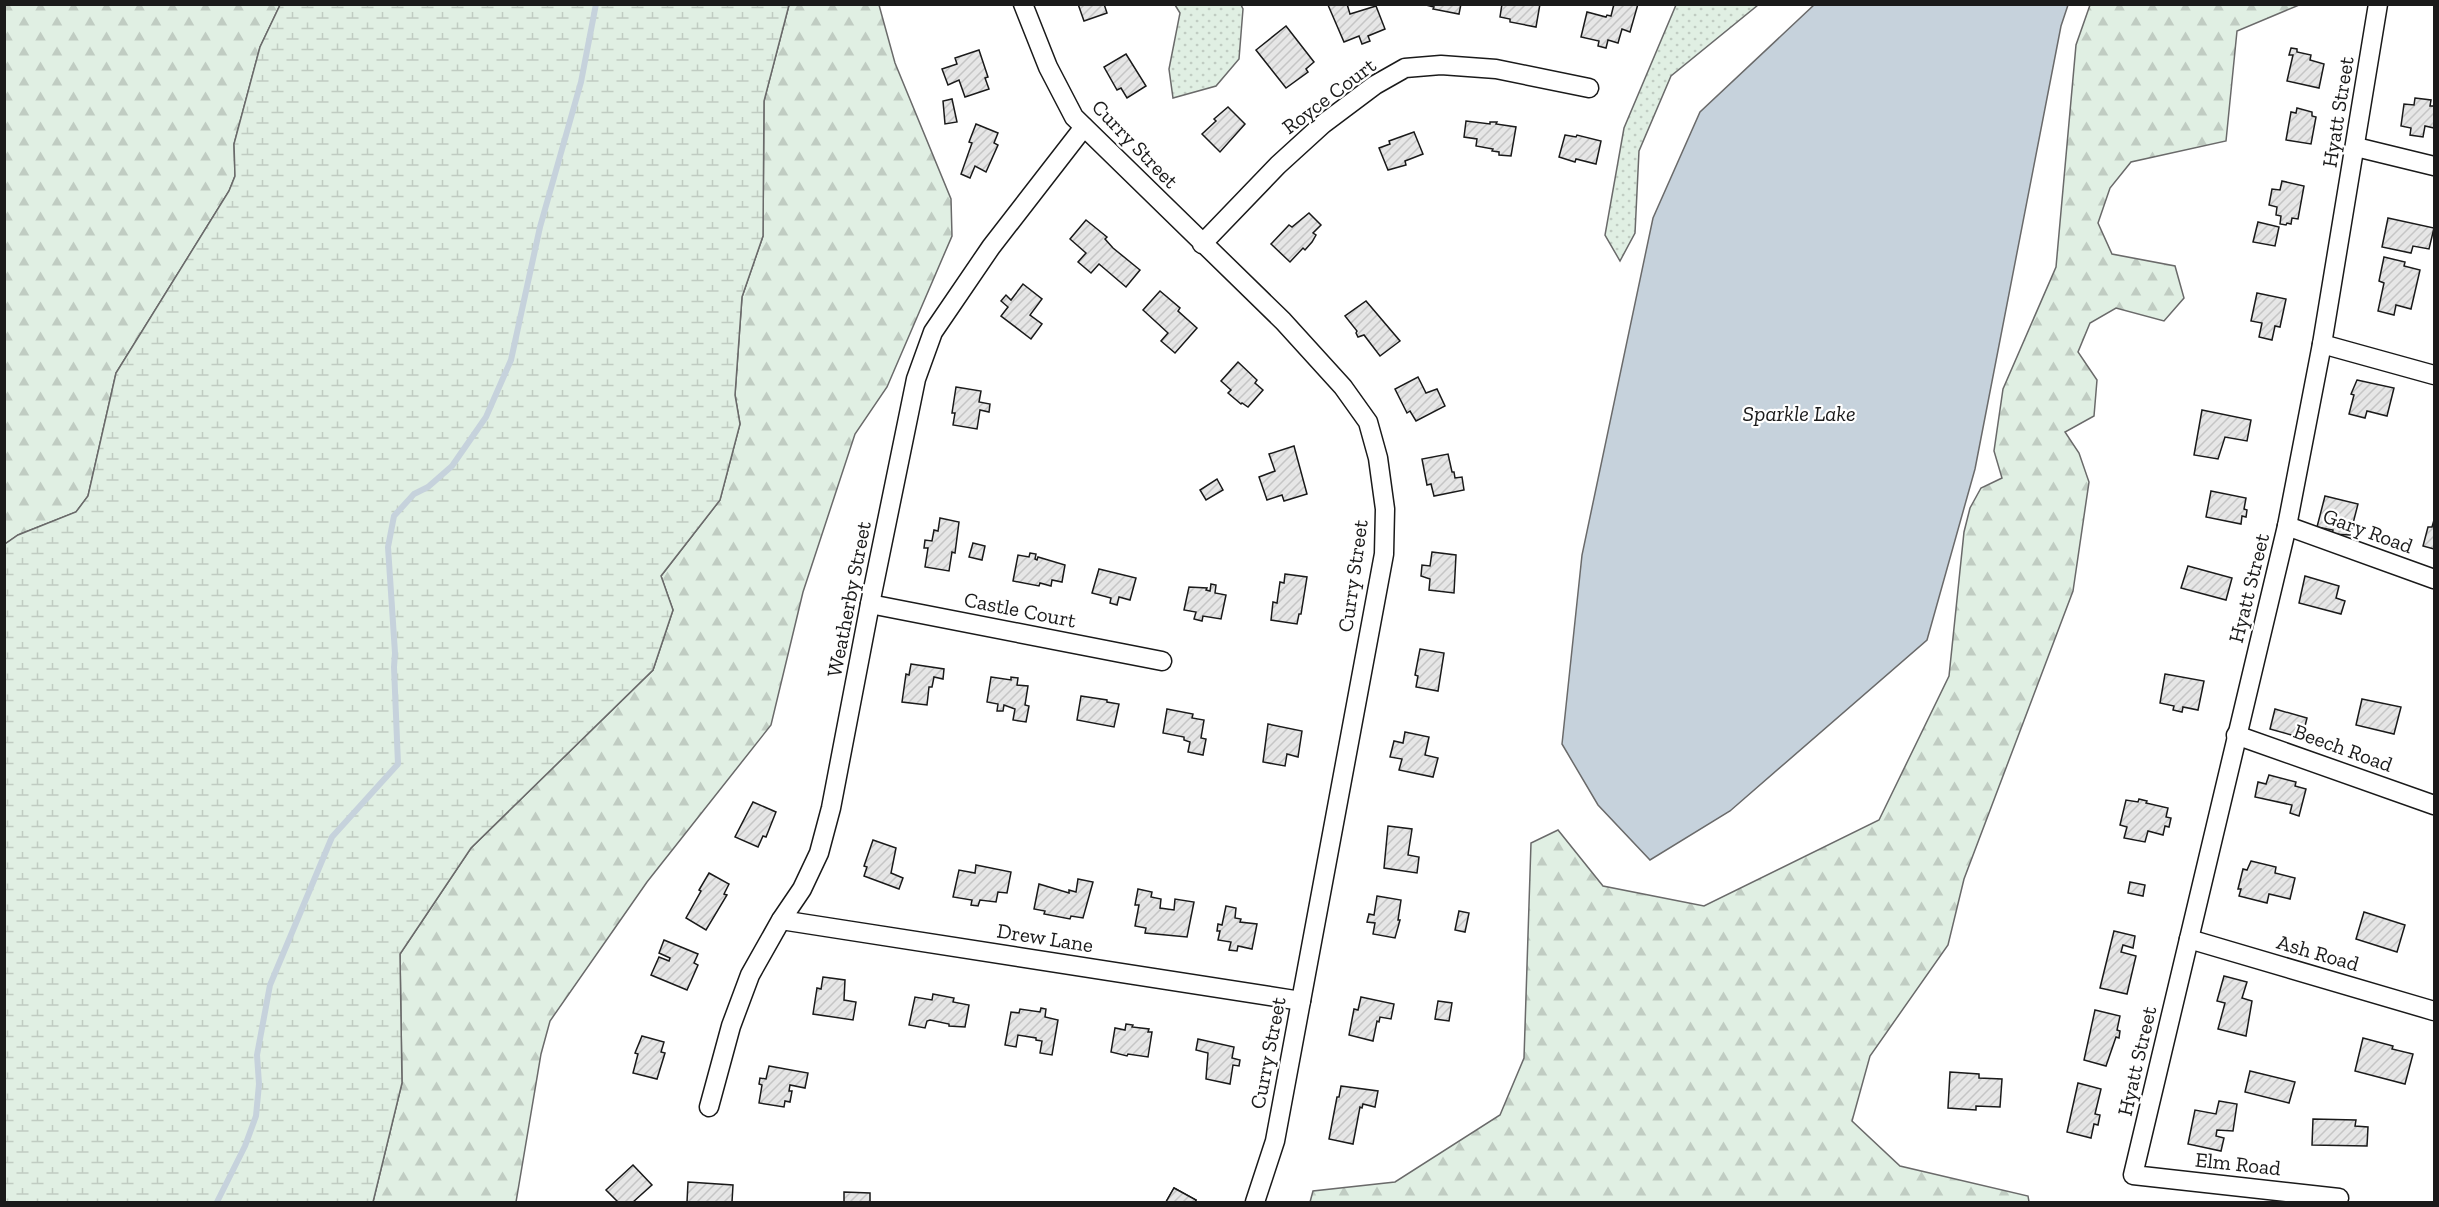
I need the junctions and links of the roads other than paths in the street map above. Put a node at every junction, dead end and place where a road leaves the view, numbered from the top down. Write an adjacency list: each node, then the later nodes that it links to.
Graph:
1 (1023, 4): 4 (street, Curry Street)
2 (2378, 4): 5 (street, Hyatt Street)
3 (1589, 88): 7 (street, Royce Court)
4 (1084, 127): 7 (street, Curry Street); 12 (street, Weatherby Street)
5 (2356, 147): 6 (street); 8 (street, Hyatt Street)
6 (2434, 166)
7 (1202, 244): 18 (street, Curry Street)
8 (2322, 344): 9 (street); 10 (street, Hyatt Street)
9 (2434, 375)
10 (2287, 526): 11 (street, Gary Road); 14 (street, Hyatt Street)
11 (2434, 579)
12 (870, 604): 13 (street, Castle Court); 16 (street, Weatherby Street)
13 (1162, 661)
14 (2236, 735): 15 (street, Beech Road); 17 (street, Hyatt Street)
15 (2434, 805)
16 (781, 920): 18 (street, Drew Lane); 20 (street, Weatherby Street)
17 (2189, 939): 19 (street, Ash Road); 21 (street, Hyatt Street)
18 (1301, 1001): 23 (street, Curry Street)
19 (2434, 1011)
20 (709, 1107)
21 (2133, 1175): 22 (street, Elm Road)
22 (2339, 1198)
23 (1255, 1203)

